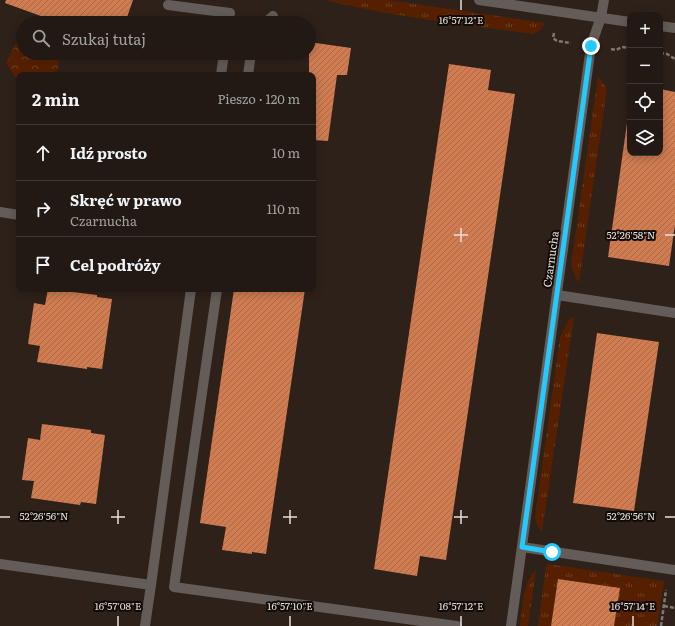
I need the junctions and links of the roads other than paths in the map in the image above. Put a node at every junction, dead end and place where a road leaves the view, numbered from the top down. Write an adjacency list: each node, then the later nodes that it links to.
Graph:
1 (479, 0): 5 (street)
2 (604, 0): 5 (street, Czarnucha)
3 (168, 5): 4 (street)
4 (229, 16)
5 (601, 17): 6 (street); 17 (street, Czarnucha)
6 (627, 21)
7 (663, 26): 8 (street)
8 (675, 28)
9 (223, 60): 11 (street)
10 (250, 60): 12 (street)
11 (221, 72)
12 (248, 72)
13 (0, 212): 14 (street)
14 (16, 215)
15 (191, 292): 22 (street)
16 (217, 292): 24 (street)
17 (557, 295): 18 (street); 19 (street, Czarnucha)
18 (675, 313)
19 (522, 547): 21 (street); 25 (street, Czarnucha)
20 (0, 564): 22 (street)
21 (672, 570)
22 (151, 585): 23 (street)
23 (145, 626)
24 (457, 626)
25 (511, 626)

